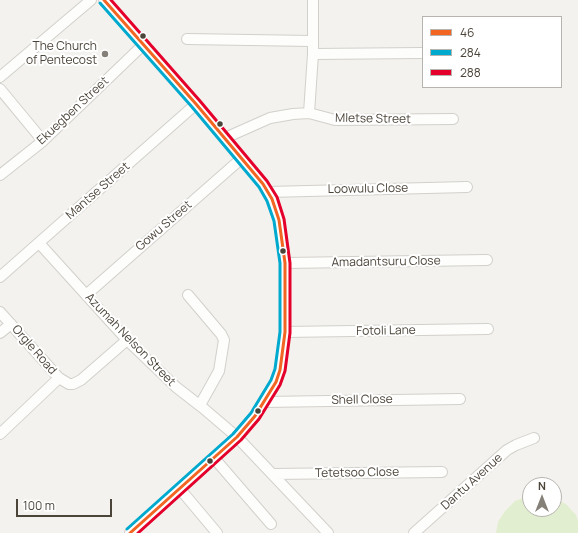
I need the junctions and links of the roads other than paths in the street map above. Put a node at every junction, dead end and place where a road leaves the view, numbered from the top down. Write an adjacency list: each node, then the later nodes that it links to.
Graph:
1 (91, 0): 9 (street)
2 (104, 0): 6 (street)
3 (313, 0): 5 (street)
4 (187, 39): 5 (street)
5 (312, 41): 8 (street)
6 (144, 44): 11 (street); 15 (street, Ekuegben Street)
7 (422, 53): 8 (street)
8 (313, 54): 12 (street)
9 (0, 77)
10 (0, 89): 15 (street)
11 (196, 104): 14 (street); 20 (street, Mantse Street)
12 (309, 113): 13 (street, Mletse Street); 14 (street, Mletse Street)
13 (453, 119)
14 (225, 138): 16 (street)
15 (43, 141): 17 (street, Ekuegben Street)
16 (242, 158): 19 (street); 24 (street, Gowu Street)
17 (0, 175)
18 (467, 187): 19 (street, Loowulu Close)
19 (268, 192): 22 (street)
20 (39, 243): 23 (street, Mantse Street); 24 (street, Azumah Nelson Street)
21 (487, 260): 22 (street, Amadantsuru Close)
22 (285, 263): 29 (street)
23 (0, 277)
24 (86, 295): 31 (street, Azumah Nelson Street)
25 (188, 295): 35 (street)
26 (0, 312): 27 (street, Orgle Road)
27 (11, 324): 30 (street); 32 (street, Orgle Road)
28 (488, 329): 29 (street, Fotoli Lane)
29 (284, 332): 34 (street)
30 (0, 333)
31 (127, 340): 32 (street, Orgle Road); 35 (street, Azumah Nelson Street)
32 (59, 378): 36 (street)
33 (460, 399): 34 (street, Shell Close)
34 (264, 402): 37 (street)
35 (200, 405): 37 (street, Azumah Nelson Street)
36 (0, 434)
37 (237, 437): 39 (street); 41 (street, Azumah Nelson Street)
38 (534, 438): 47 (street, Dantu Avenue)
39 (214, 458): 42 (street); 43 (street)
40 (442, 472): 41 (street, Tetetsoo Close)
41 (273, 474): 46 (street, Azumah Nelson Street)
42 (180, 489): 44 (street); 45 (street)
43 (271, 524)
44 (130, 533)
45 (217, 533)
46 (328, 533)
47 (414, 533)

